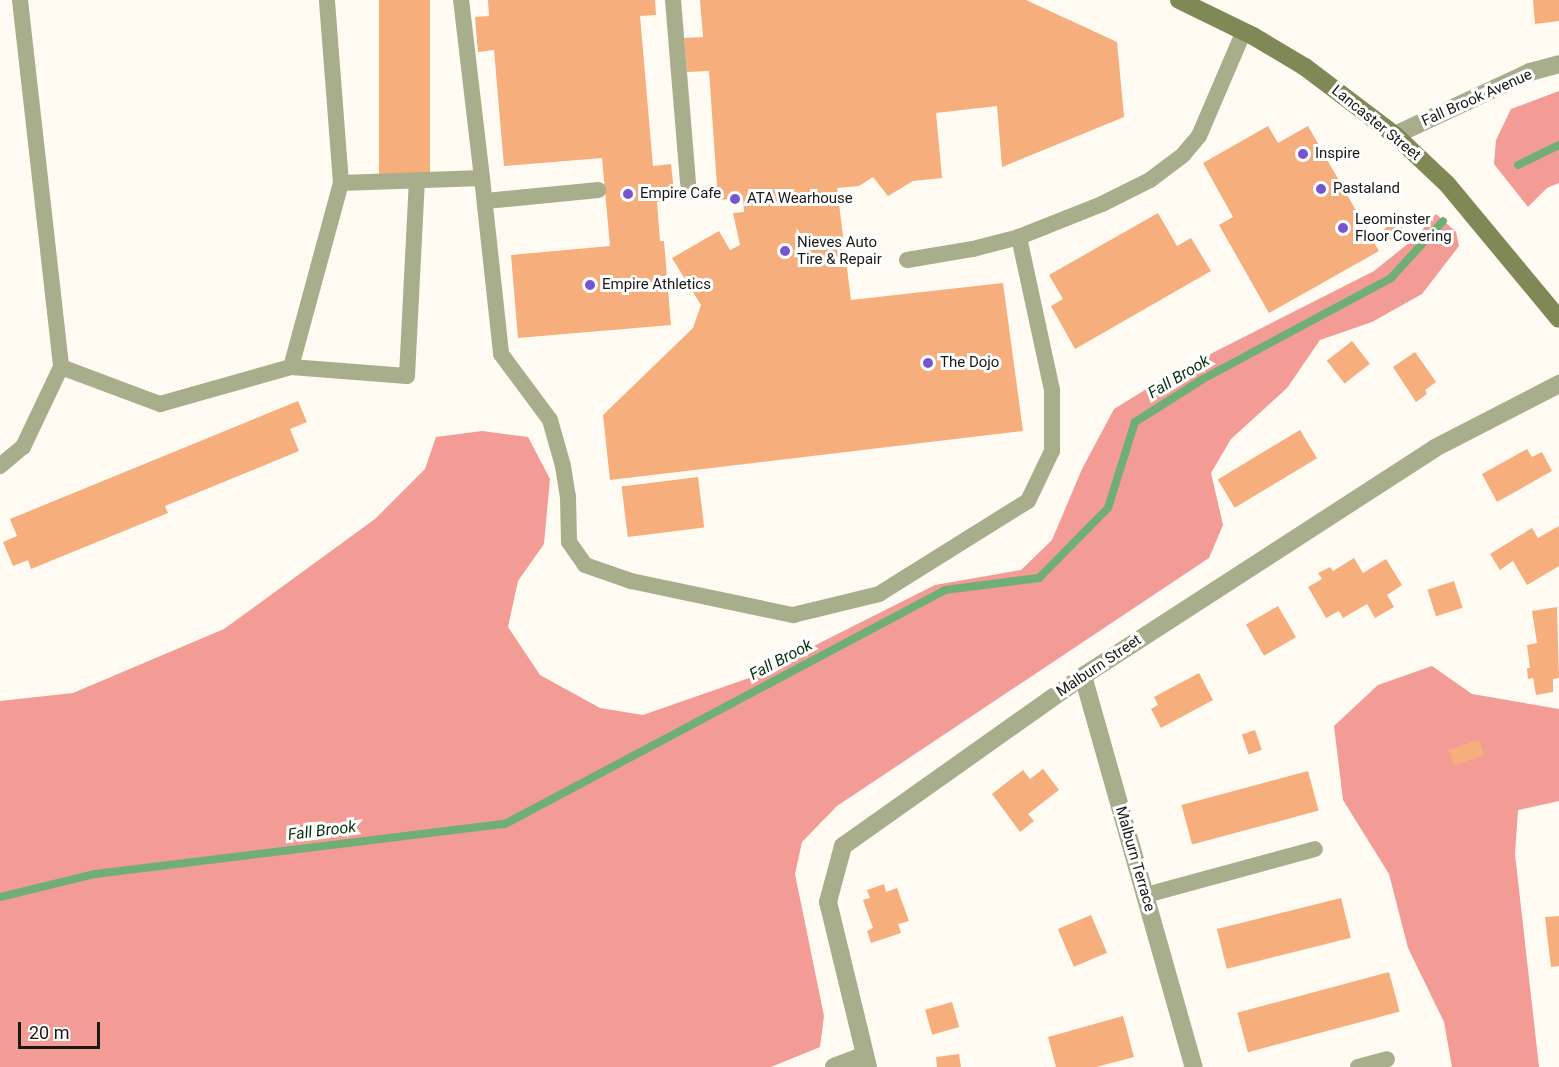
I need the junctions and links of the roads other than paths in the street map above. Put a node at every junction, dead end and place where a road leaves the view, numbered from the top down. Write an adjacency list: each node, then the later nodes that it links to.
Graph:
1 (20, 0): 18 (lane)
2 (327, 0): 11 (lane)
3 (461, 0): 9 (lane)
4 (673, 0): 12 (lane)
5 (1179, 0): 6 (main road, Lancaster Street)
6 (1244, 31): 8 (main road, Lancaster Street); 15 (lane)
7 (1559, 64): 8 (street, Fall Brook Avenue)
8 (1395, 135): 17 (main road, Lancaster Street)
9 (482, 178): 10 (lane); 14 (lane)
10 (417, 180): 11 (lane); 19 (lane)
11 (341, 183): 19 (lane)
12 (688, 183)
13 (598, 190): 14 (lane)
14 (486, 201): 15 (lane)
15 (1019, 237): 16 (lane)
16 (907, 260)
17 (1559, 319)
18 (61, 367): 19 (lane); 21 (lane)
19 (291, 367)
20 (1559, 384): 22 (street, Malburn Street)
21 (0, 466)
22 (1083, 675): 24 (street, Malburn Terrace); 26 (street, Malburn Street)
23 (1315, 849): 24 (lane)
24 (1146, 895): 28 (street, Malburn Terrace)
25 (1387, 1059): 29 (lane)
26 (866, 1061): 27 (street)
27 (834, 1067)
28 (1194, 1067)
29 (1358, 1067)

